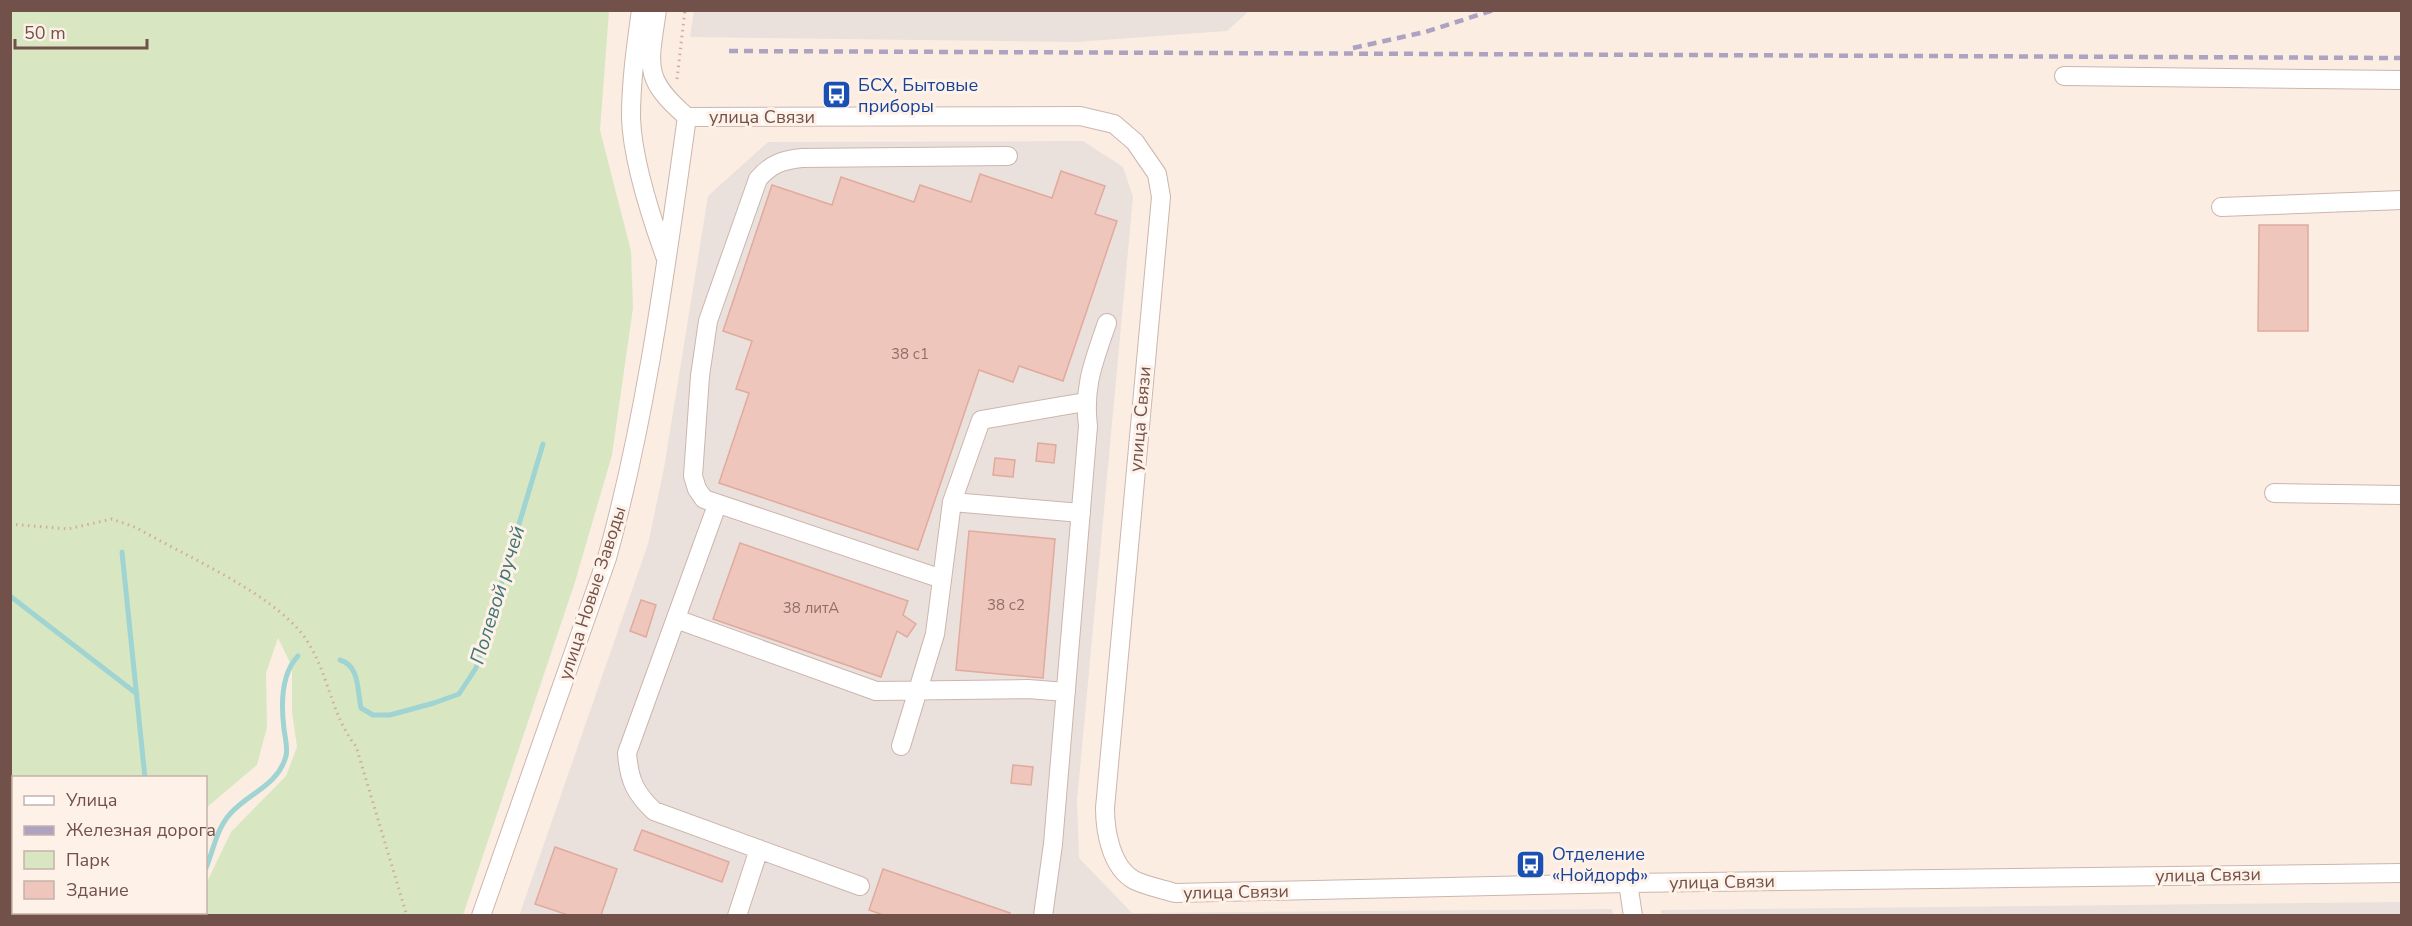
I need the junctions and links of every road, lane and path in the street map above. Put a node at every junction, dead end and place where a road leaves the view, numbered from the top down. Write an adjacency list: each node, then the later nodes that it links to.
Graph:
1 (641, 10): 11 (street, улица Новые Заводы)
2 (657, 10): 7 (street, улица Связи)
3 (685, 10): 6 (path)
4 (2064, 76): 5 (street)
5 (2402, 80)
6 (683, 88)
7 (687, 117): 11 (street, улица Новые Заводы); 27 (street, улица Связи)
8 (1008, 156): 17 (street)
9 (2402, 200): 10 (street)
10 (2221, 207)
11 (666, 261): 30 (street, улица Новые Заводы)
12 (1107, 323): 13 (street)
13 (1085, 402): 16 (street); 18 (street)
14 (2274, 493): 15 (street)
15 (2402, 495)
16 (952, 502): 18 (street); 20 (street)
17 (717, 505): 20 (street); 21 (street)
18 (1081, 513): 23 (street)
19 (10, 524): 29 (path)
20 (942, 579): 22 (street)
21 (676, 619): 22 (street); 25 (street)
22 (917, 690): 23 (street); 24 (street)
23 (1065, 692): 32 (street)
24 (901, 746)
25 (759, 849): 28 (street); 31 (street)
26 (2402, 873): 27 (street, улица Связи)
27 (1628, 883): 33 (street)
28 (860, 886)
29 (407, 915)
30 (481, 915)
31 (737, 915)
32 (1043, 915)
33 (1633, 915)

